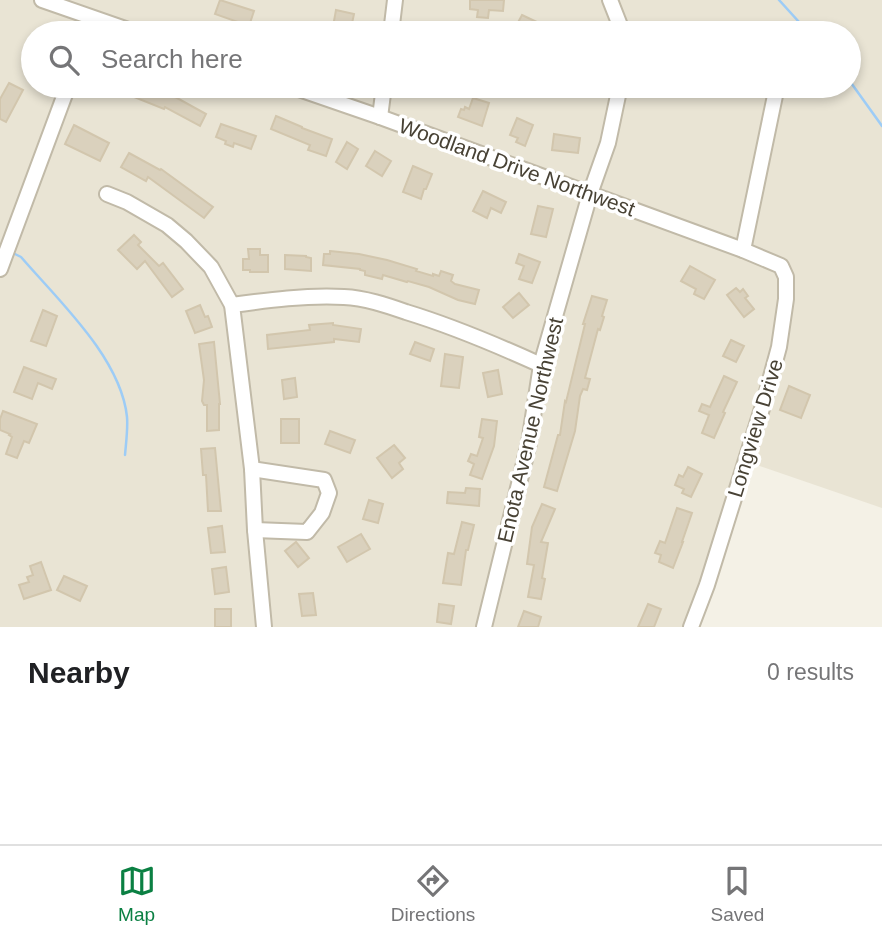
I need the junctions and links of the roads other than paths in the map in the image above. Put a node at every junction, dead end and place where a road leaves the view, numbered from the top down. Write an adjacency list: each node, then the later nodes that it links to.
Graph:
1 (42, 0): 4 (street)
2 (395, 0): 7 (street)
3 (610, 0): 8 (street)
4 (93, 18): 5 (street); 6 (street)
5 (92, 21)
6 (102, 21)
7 (392, 21)
8 (618, 21)
9 (64, 98): 18 (street)
10 (325, 98): 14 (street, Woodland Drive Northwest)
11 (382, 98): 14 (street)
12 (617, 98): 16 (street, Enota Avenue Northwest)
13 (775, 98): 17 (street)
14 (380, 117): 16 (street, Woodland Drive Northwest)
15 (107, 194): 19 (street)
16 (590, 194): 17 (street, Woodland Drive Northwest); 20 (street, Enota Avenue Northwest)
17 (743, 250): 25 (street, Longview Drive)
18 (0, 269)
19 (232, 305): 20 (street); 21 (street)
20 (541, 365): 24 (street, Enota Avenue Northwest)
21 (253, 469): 22 (street); 22 (street)
22 (255, 530): 23 (street)
23 (264, 627)
24 (484, 627)
25 (691, 627)

